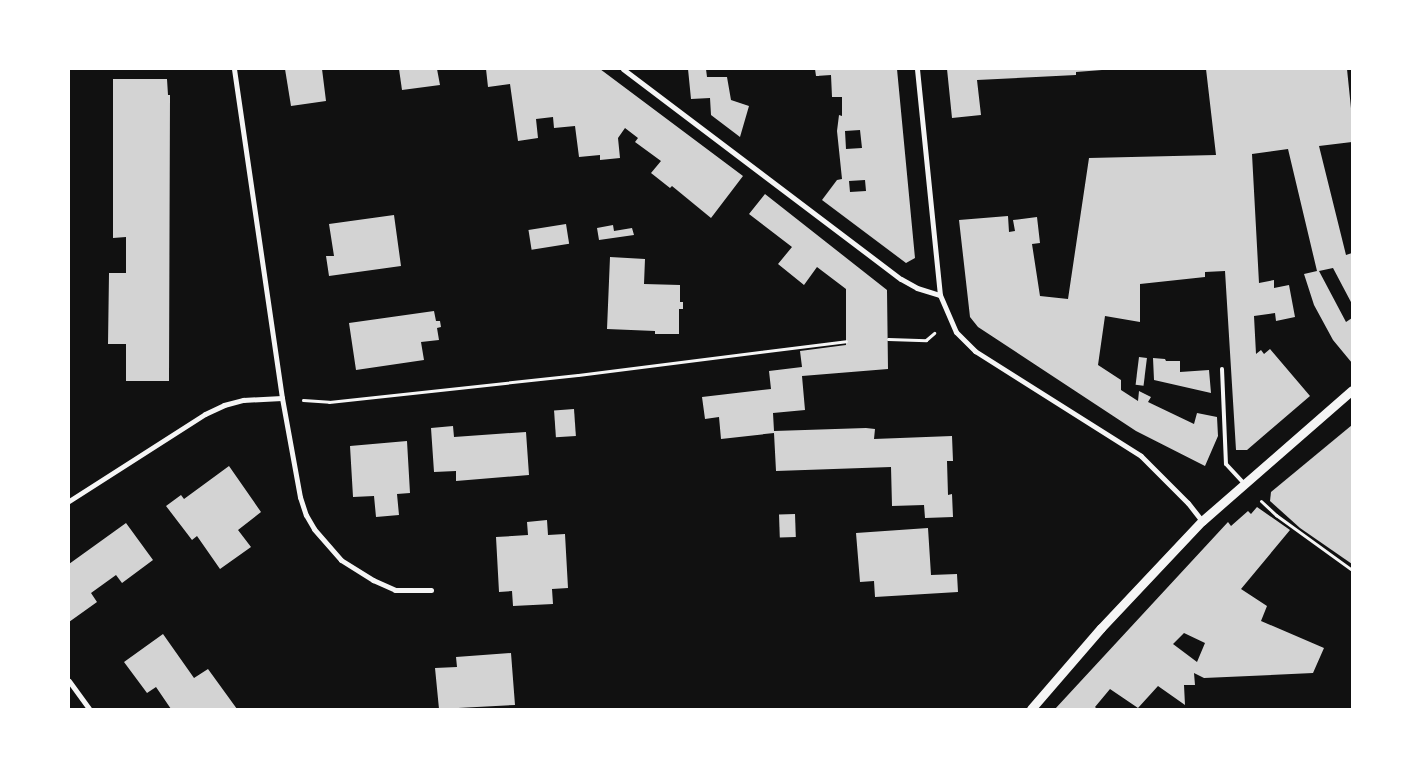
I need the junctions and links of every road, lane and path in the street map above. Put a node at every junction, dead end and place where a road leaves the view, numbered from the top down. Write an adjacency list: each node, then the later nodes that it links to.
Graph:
1 (234, 69): 10 (street)
2 (622, 69): 4 (street)
3 (917, 69): 4 (street)
4 (940, 295): 5 (street)
5 (950, 320): 6 (path); 13 (street)
6 (888, 339)
7 (846, 341): 10 (path)
8 (1222, 369): 11 (lane)
9 (1352, 390): 11 (street)
10 (282, 398): 12 (street); 15 (street)
11 (1244, 483): 13 (street); 14 (path)
12 (69, 501)
13 (1202, 521): 18 (street)
14 (1352, 570)
15 (431, 590)
16 (69, 681): 17 (street)
17 (89, 709)
18 (1032, 709)

